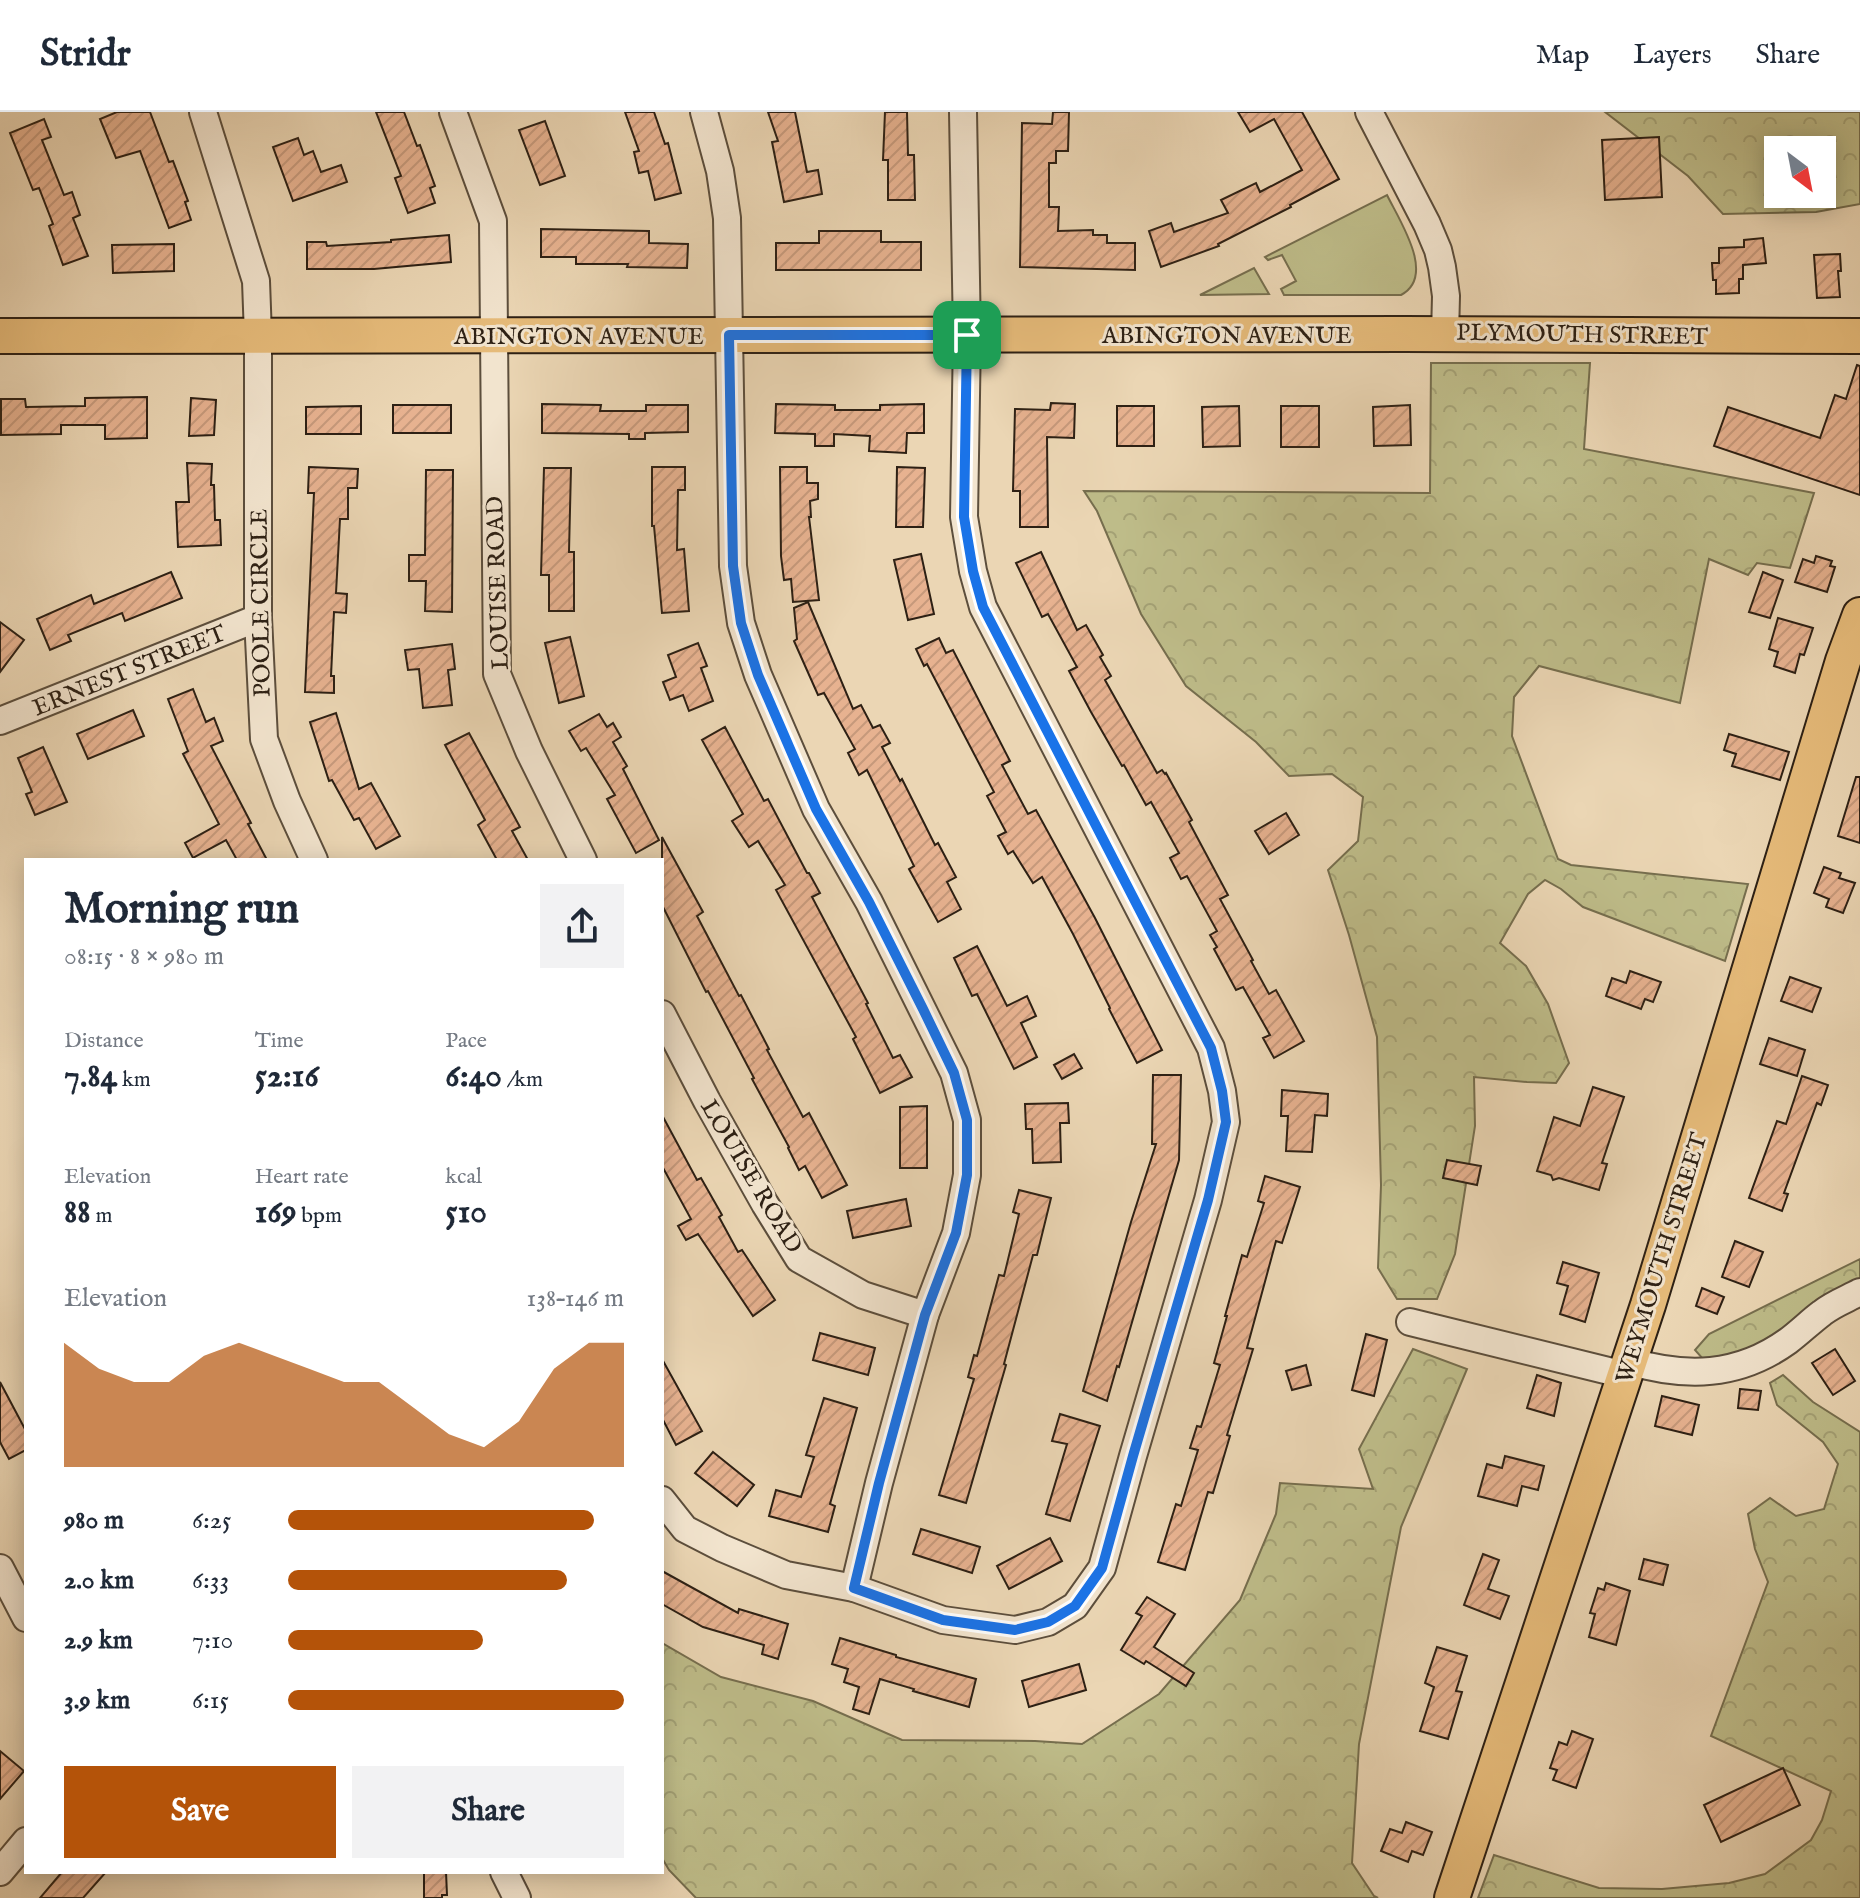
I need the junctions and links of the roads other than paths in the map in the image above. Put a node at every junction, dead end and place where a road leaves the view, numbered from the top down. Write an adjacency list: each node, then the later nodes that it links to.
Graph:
1 (203, 112): 10 (street, POOLE CIRCLE)
2 (453, 112): 11 (street, LOUISE ROAD)
3 (704, 112): 6 (street)
4 (963, 112): 7 (street)
5 (1369, 112): 8 (street, PLYMOUTH STREET)
6 (729, 335): 7 (main road, ABINGTON AVENUE); 11 (main road, ABINGTON AVENUE); 20 (street)
7 (967, 335): 8 (main road, ABINGTON AVENUE); 25 (street)
8 (1445, 335): 12 (main road, PLYMOUTH STREET)
9 (0, 336): 10 (main road, ABINGTON AVENUE)
10 (258, 336): 11 (main road, ABINGTON AVENUE); 14 (street, POOLE CIRCLE)
11 (494, 336): 17 (street, LOUISE ROAD)
12 (1860, 336)
13 (1860, 615): 22 (main road, WEYMOUTH STREET)
14 (258, 618): 15 (street, ERNEST STREET); 16 (street, POOLE CIRCLE)
15 (0, 721)
16 (313, 858)
17 (582, 858)
18 (664, 1018): 20 (street, LOUISE ROAD)
19 (1860, 1292): 22 (street)
20 (925, 1315): 25 (street)
21 (1410, 1322): 22 (street)
22 (1626, 1368): 31 (main road, WEYMOUTH STREET)
23 (664, 1503): 25 (street)
24 (0, 1568): 26 (street)
25 (854, 1588)
26 (24, 1614)
27 (24, 1843): 28 (street)
28 (0, 1872)
29 (505, 1874): 30 (street)
30 (517, 1898)
31 (1452, 1898)

